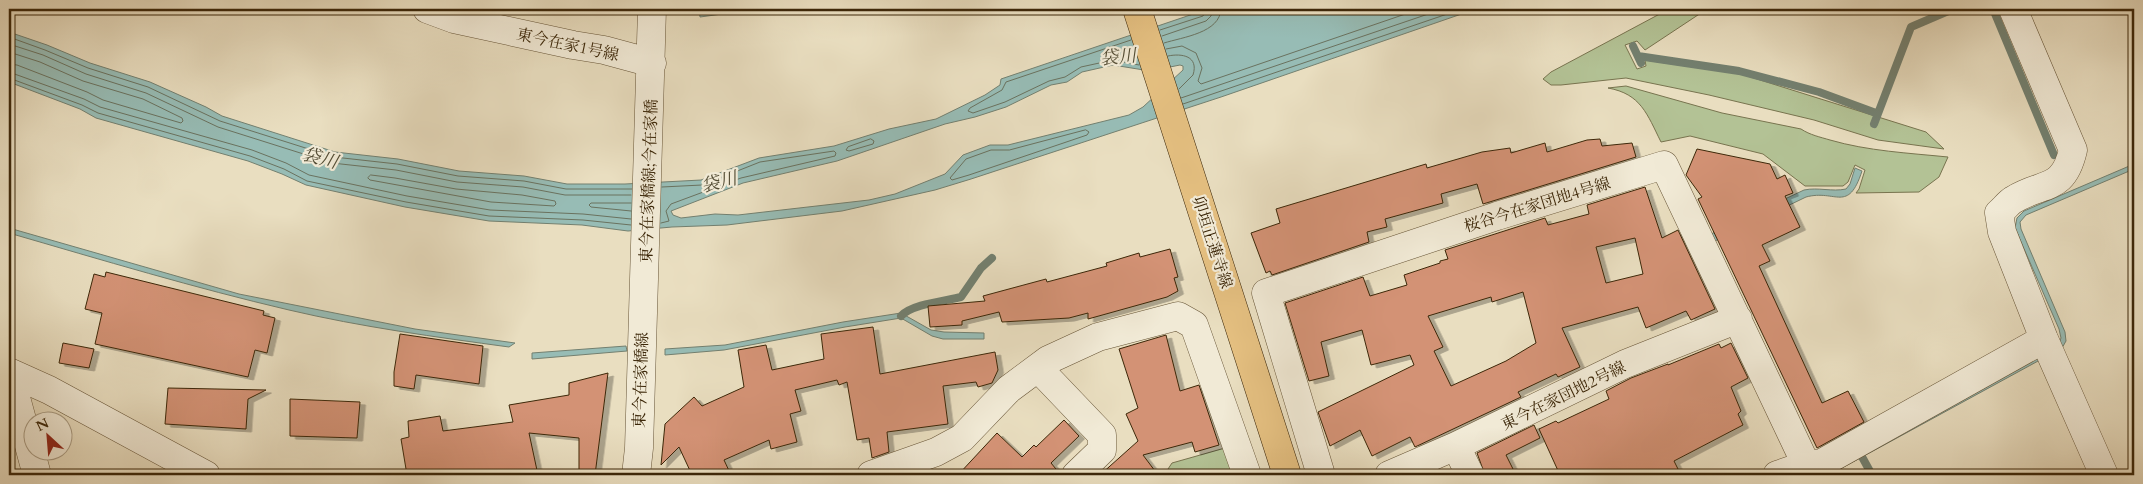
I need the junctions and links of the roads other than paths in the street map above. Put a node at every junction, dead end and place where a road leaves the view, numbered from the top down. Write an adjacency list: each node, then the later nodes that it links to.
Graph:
1 (427, 9): 5 (street, 東今在家1号線)
2 (652, 9): 5 (street)
3 (1136, 9): 19 (main road, 卯垣正蓮寺線)
4 (2013, 9): 8 (street)
5 (652, 70): 6 (street, 東今在家橋線;今在家橋)
6 (644, 285): 15 (street, 東今在家橋線)
7 (1738, 319): 11 (street, 東今在家団地2号線); 12 (street, 桜谷今在家団地4号線); 20 (street, 桜谷今在家団地4号線)
8 (2044, 339): 12 (street); 24 (street)
9 (1038, 368): 16 (street); 17 (street); 18 (street)
10 (9, 372): 13 (street); 14 (street)
11 (1456, 446): 21 (street, 東今在家団地2号線); 22 (street)
12 (1808, 470): 23 (street)
13 (37, 475)
14 (206, 475)
15 (636, 475)
16 (871, 475)
17 (1076, 475)
18 (1247, 475)
19 (1287, 475)
20 (1321, 475)
21 (1389, 475)
22 (1470, 475)
23 (1777, 475)
24 (2104, 475)

